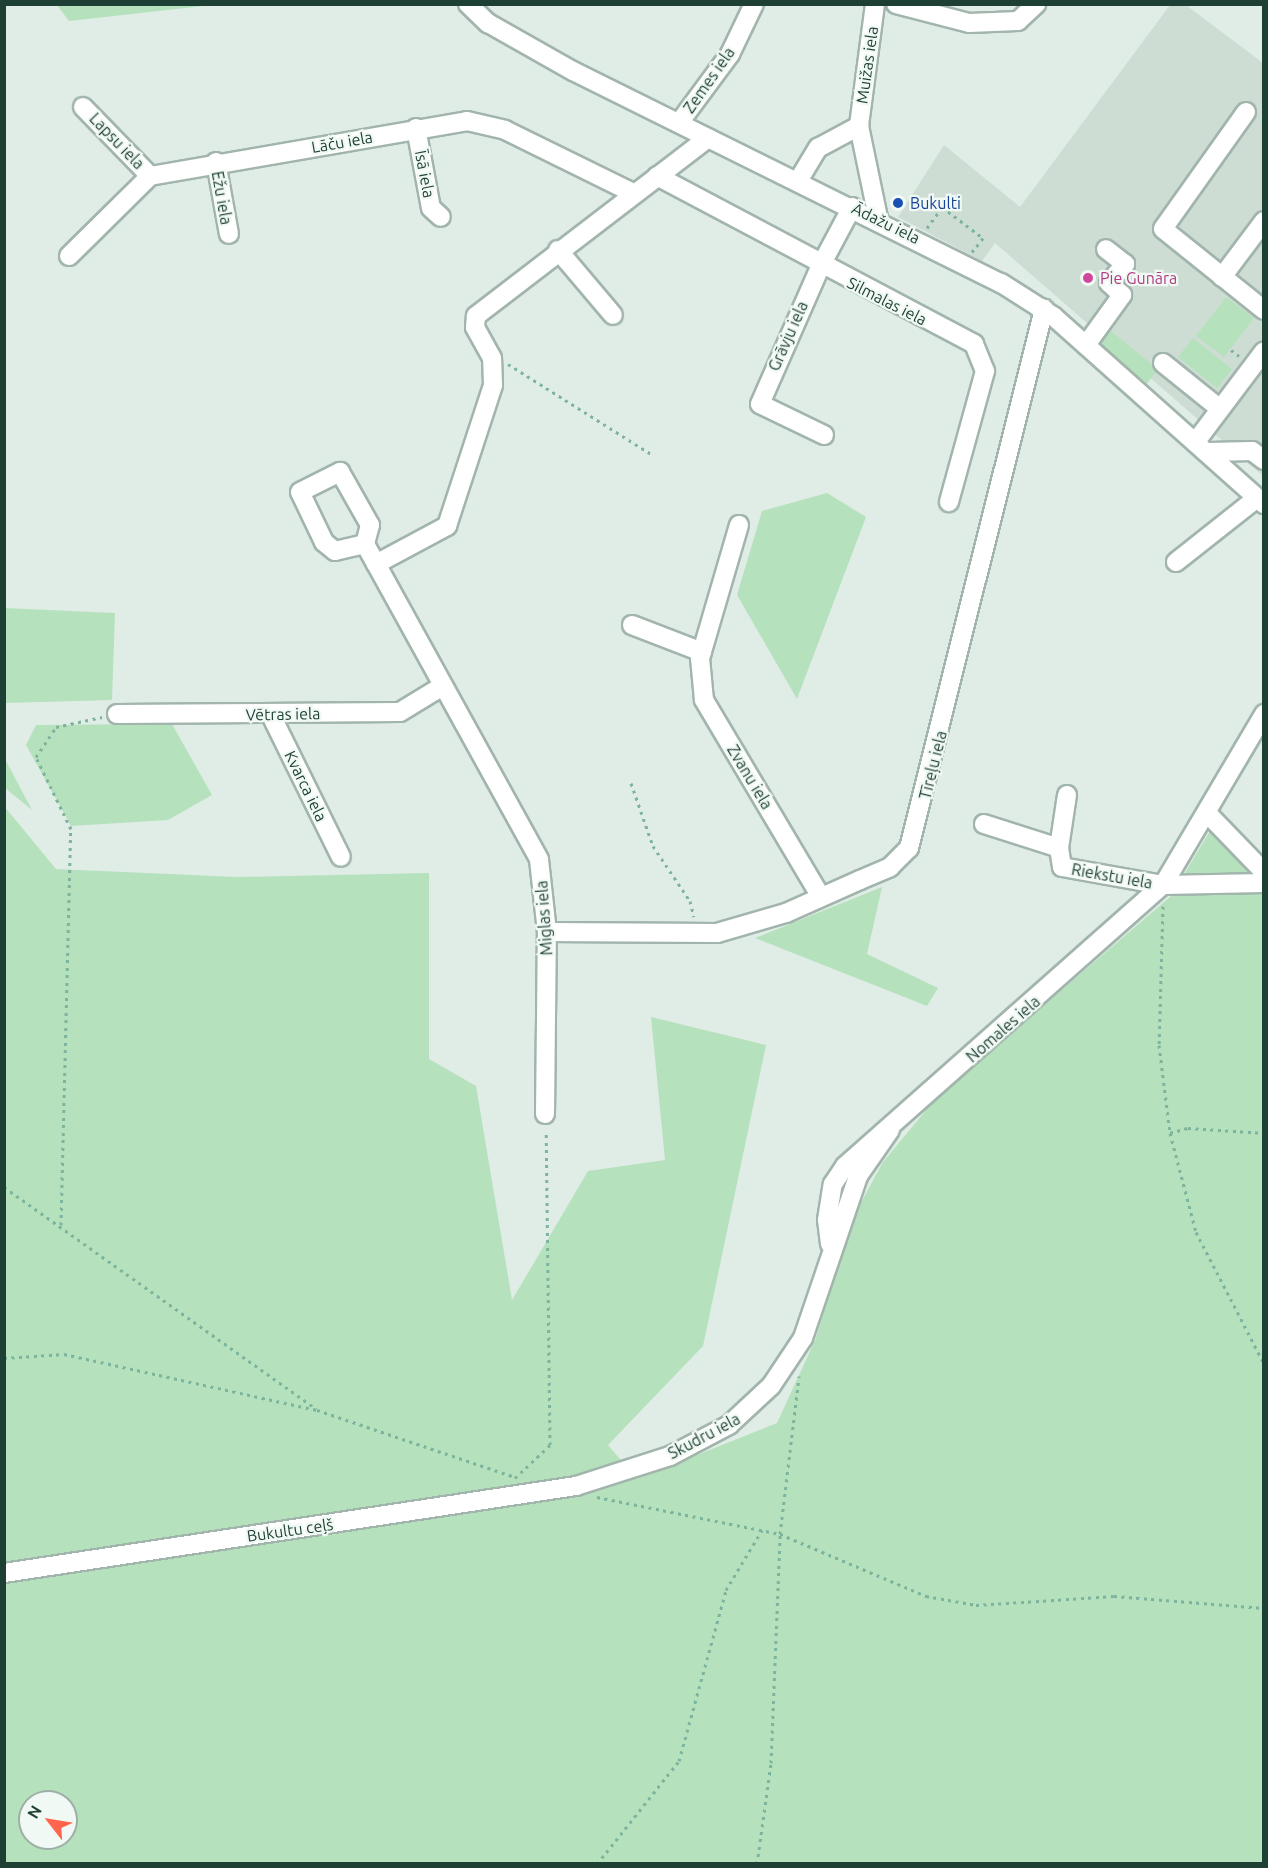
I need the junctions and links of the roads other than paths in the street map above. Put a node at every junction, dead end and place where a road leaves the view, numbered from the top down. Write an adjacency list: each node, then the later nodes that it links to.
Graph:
1 (468, 4): 8 (street, Ādažu iela)
2 (754, 4): 8 (street, Zemes iela)
3 (875, 4): 9 (street, Muižas iela)
4 (896, 4): 5 (street)
5 (1036, 4)
6 (83, 107): 13 (street, Lapsu iela)
7 (1246, 112): 26 (street)
8 (679, 123): 11 (street, Ādažu iela)
9 (858, 126): 15 (street, Muižas iela); 19 (street, Muižas iela)
10 (416, 128): 12 (street, Lāču iela); 16 (street, Lāču iela); 18 (street, Īsā iela)
11 (708, 138): 14 (street); 15 (street, Ādažu iela)
12 (216, 162): 13 (street, Lāču iela); 21 (street, Ežu iela)
13 (150, 176): 24 (street)
14 (657, 176): 16 (street); 25 (street, Silmalas iela)
15 (798, 181): 17 (street, Ādažu iela)
16 (633, 193): 23 (street)
17 (852, 207): 19 (street, Ādažu iela); 25 (street, Grāvju iela)
18 (441, 217)
19 (878, 218): 27 (street, Ādažu iela)
20 (1263, 220): 26 (street)
21 (229, 234)
22 (1106, 249): 30 (street)
23 (558, 250): 29 (street); 42 (street)
24 (69, 256)
25 (820, 267): 34 (street, Grāvju iela); 38 (street, Silmalas iela)
26 (1222, 277): 28 (street)
27 (1044, 309): 30 (street, Ādažu iela); 57 (street, Tīreļu iela)
28 (1263, 310)
29 (613, 315)
30 (1086, 345): 35 (street, Ādažu iela)
31 (1263, 351): 33 (street)
32 (1163, 363): 33 (street)
33 (1220, 409): 35 (street)
34 (824, 435)
35 (1203, 446): 36 (street); 37 (street, Ādažu iela)
36 (1263, 460)
37 (1260, 501): 41 (street)
38 (949, 502)
39 (740, 525): 44 (street, Zvanu iela)
40 (365, 544): 42 (street, Miglas iela)
41 (1176, 562)
42 (376, 564): 45 (street, Miglas iela)
43 (632, 625): 44 (street)
44 (702, 652): 57 (street, Zvanu iela)
45 (441, 687): 48 (street, Vētras iela); 58 (street, Miglas iela)
46 (117, 714): 48 (street, Vētras iela)
47 (1263, 714): 50 (street, Nomales iela)
48 (271, 715): 53 (street, Kvarca iela)
49 (1067, 795): 52 (street, Riekstu iela)
50 (1207, 813): 54 (street); 56 (street, Nomales iela)
51 (984, 824): 52 (street)
52 (1059, 848): 56 (street, Riekstu iela)
53 (341, 857)
54 (1263, 872)
55 (1263, 883): 56 (street)
56 (1163, 885): 60 (street, Nomales iela)
57 (820, 895): 58 (street, Tīreļu iela)
58 (547, 932): 59 (street, Miglas iela)
59 (545, 1114)
60 (831, 1252): 61 (street, Skudru iela)
61 (576, 1486): 62 (street, Bukultu ceļš)
62 (4, 1573)

